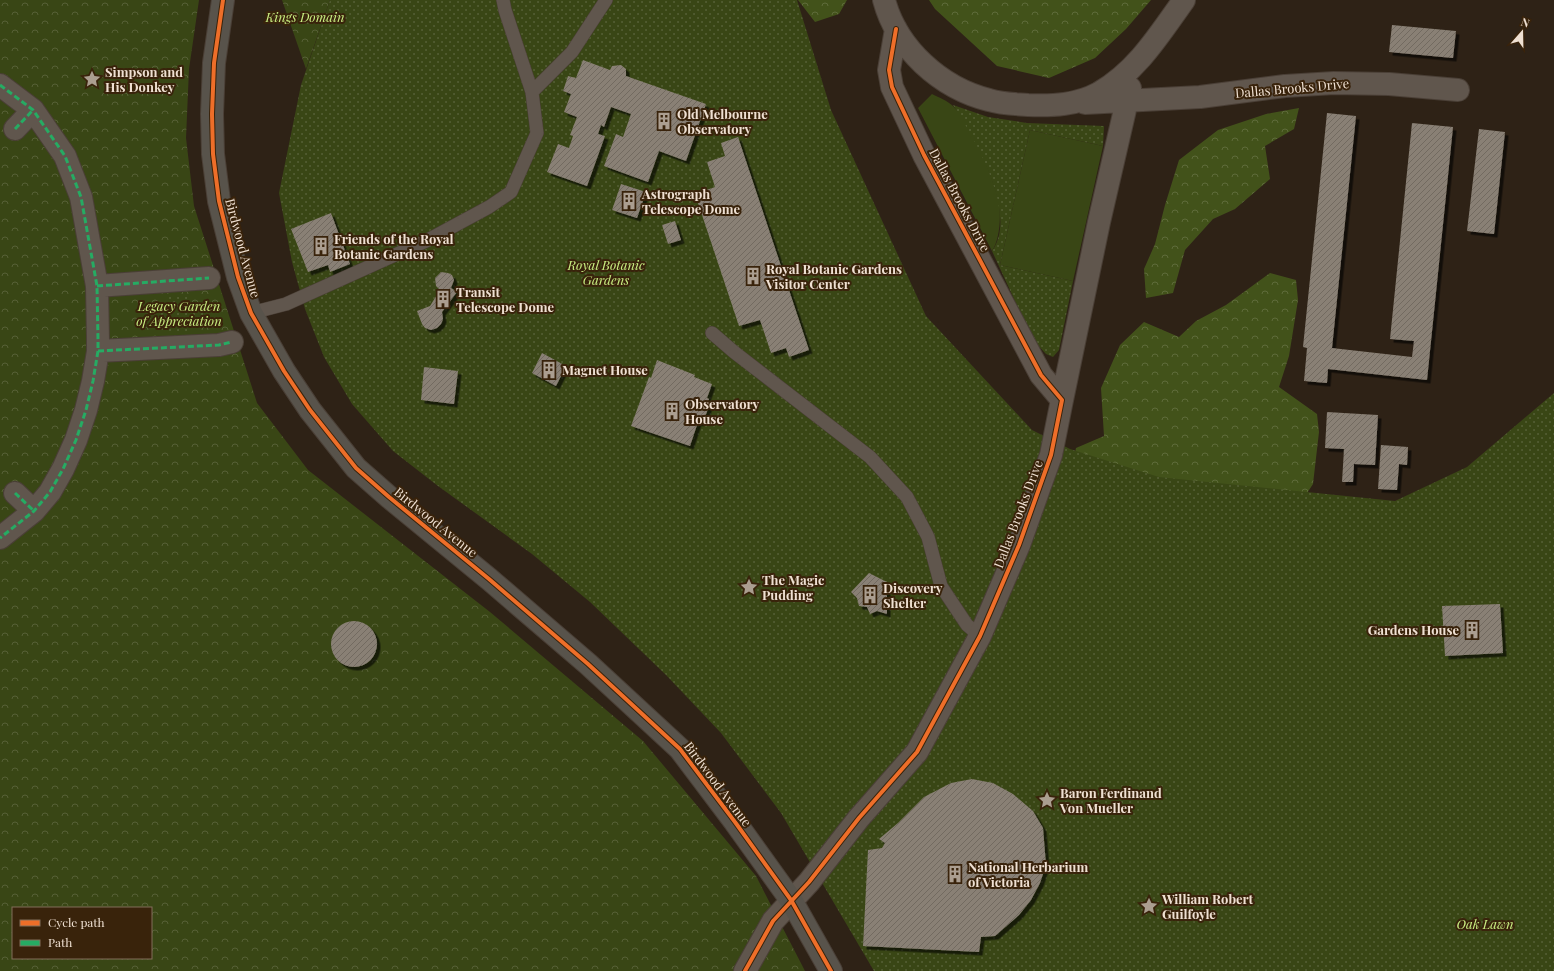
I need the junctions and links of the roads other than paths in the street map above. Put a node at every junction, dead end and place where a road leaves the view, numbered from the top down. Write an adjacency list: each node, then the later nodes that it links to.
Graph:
1 (223, 0): 17 (street, Birdwood Avenue)
2 (503, 0): 10 (lane)
3 (606, 0): 10 (lane)
4 (884, 0): 6 (street, Dallas Brooks Drive)
5 (1184, 0): 7 (street)
6 (896, 29): 12 (street, Dallas Brooks Drive); 21 (street, Dallas Brooks Drive)
7 (1135, 66): 11 (street, Dallas Brooks Drive); 12 (street, Dallas Brooks Drive)
8 (0, 85): 13 (street)
9 (1458, 90): 11 (street, Dallas Brooks Drive)
10 (532, 92): 17 (lane)
11 (1127, 101): 12 (street, Dallas Brooks Drive); 21 (street, Dallas Brooks Drive)
12 (1070, 104)
13 (34, 110): 14 (street); 16 (street)
14 (15, 129)
15 (209, 278): 16 (street)
16 (97, 286): 20 (street)
17 (251, 313): 26 (street, Birdwood Avenue)
18 (712, 333): 25 (lane)
19 (232, 342): 20 (street)
20 (98, 351): 23 (street)
21 (1062, 400): 25 (street, Dallas Brooks Drive)
22 (15, 493): 23 (street)
23 (34, 511): 24 (street)
24 (0, 538)
25 (980, 636): 26 (street, Dallas Brooks Drive)
26 (791, 900): 27 (street, Dallas Brooks Drive); 28 (street, Birdwood Avenue)
27 (745, 971)
28 (831, 971)

